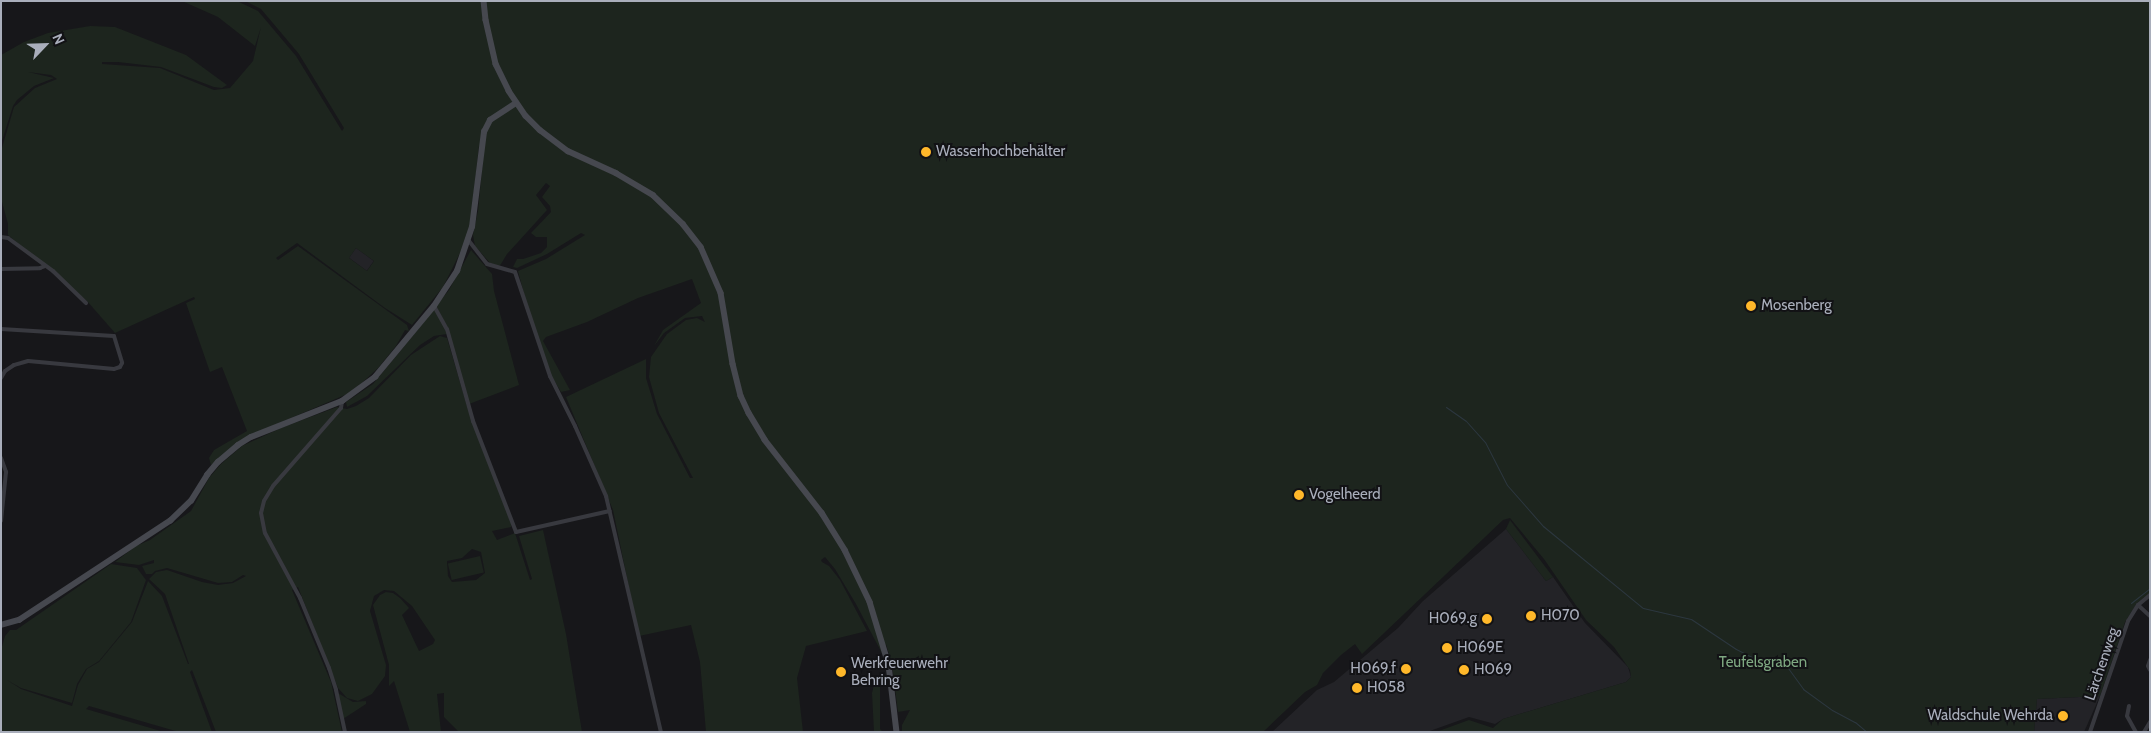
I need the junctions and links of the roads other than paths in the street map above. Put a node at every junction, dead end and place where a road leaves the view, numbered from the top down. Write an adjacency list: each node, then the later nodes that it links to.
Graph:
1 (484, 1): 2 (main road)
2 (516, 103): 4 (main road); 25 (main road)
3 (1, 237): 5 (street)
4 (469, 241): 8 (main road); 13 (street)
5 (45, 266): 6 (street); 7 (street)
6 (1, 269)
7 (86, 303)
8 (434, 306): 11 (main road); 13 (street)
9 (1, 329): 10 (street)
10 (1, 378)
11 (342, 400): 18 (main road); 23 (street)
12 (1, 458): 14 (street)
13 (610, 511): 24 (street)
14 (1, 521)
15 (2150, 595): 16 (street)
16 (2138, 605): 17 (street); 26 (street, Lärchenweg)
17 (2150, 616)
18 (1, 625)
19 (2150, 660): 20 (street)
20 (2150, 670)
21 (2129, 706): 27 (street)
22 (2150, 722): 28 (street)
23 (345, 732)
24 (661, 732)
25 (897, 732)
26 (2090, 732)
27 (2136, 732)
28 (2144, 732)

